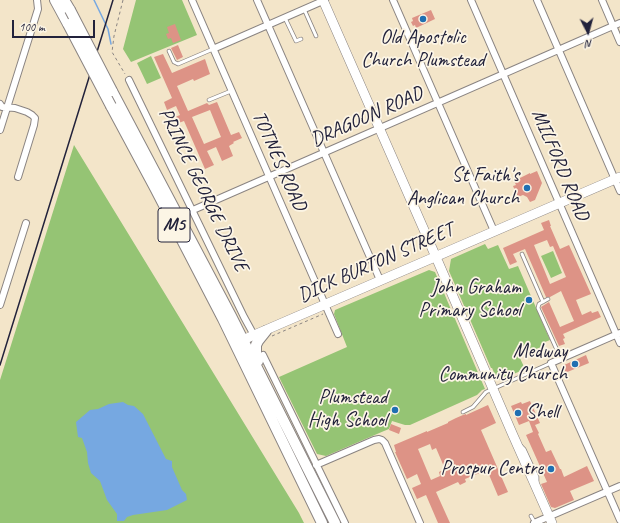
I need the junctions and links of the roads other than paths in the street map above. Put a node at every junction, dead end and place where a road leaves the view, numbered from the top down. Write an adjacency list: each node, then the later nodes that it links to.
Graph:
1 (37, 0): 28 (street)
2 (55, 0): 51 (main road, PRINCE GEORGE DRIVE / M5, bridge)
3 (64, 0): 51 (main road, PRINCE GEORGE DRIVE / M5, bridge)
4 (192, 0): 19 (street, TOTNES ROAD)
5 (257, 0): 14 (street)
6 (324, 0): 11 (street); 29 (street)
7 (393, 0): 26 (street)
8 (471, 0): 22 (street, MILFORD ROAD)
9 (537, 0): 20 (street)
10 (602, 0): 15 (street)
11 (304, 9): 12 (street); 16 (lane)
12 (285, 18): 14 (street); 17 (lane)
13 (620, 23): 15 (street, DRAGOON ROAD)
14 (268, 25): 19 (street); 31 (street)
15 (613, 26): 18 (street); 20 (street, DRAGOON ROAD)
16 (316, 36)
17 (301, 39)
18 (620, 42)
19 (213, 49): 21 (lane); 24 (street, TOTNES ROAD)
20 (558, 50): 22 (street, DRAGOON ROAD); 34 (street)
21 (169, 51)
22 (503, 74): 26 (street, DRAGOON ROAD); 36 (street, MILFORD ROAD)
23 (129, 80): 37 (street, PRINCE GEORGE DRIVE)
24 (231, 91): 25 (lane); 33 (street, TOTNES ROAD)
25 (209, 100)
26 (438, 103): 29 (street, DRAGOON ROAD); 39 (street)
27 (0, 104): 28 (street)
28 (7, 108): 30 (street); 32 (street)
29 (380, 128): 31 (street, DRAGOON ROAD); 41 (street)
30 (0, 130)
31 (324, 153): 33 (street, DRAGOON ROAD); 42 (street)
32 (18, 177)
33 (269, 177): 37 (street, DRAGOON ROAD); 45 (street, TOTNES ROAD)
34 (617, 178): 35 (street); 36 (street, DICK BURTON STREET)
35 (620, 191)
36 (559, 203): 39 (street, DICK BURTON STREET); 48 (street, MILFORD ROAD)
37 (193, 210): 50 (street, PRINCE GEORGE DRIVE)
38 (26, 223): 46 (street)
39 (494, 231): 41 (street, DICK BURTON STREET)
40 (522, 254): 44 (lane)
41 (436, 257): 42 (street, DICK BURTON STREET); 56 (street)
42 (380, 280): 45 (street, DICK BURTON STREET)
43 (548, 299): 44 (lane)
44 (542, 302): 54 (lane)
45 (324, 304): 47 (street, DICK BURTON STREET); 49 (street, TOTNES ROAD)
46 (0, 305)
47 (269, 333): 50 (main road)
48 (618, 333): 52 (street, MILFORD ROAD); 54 (street)
49 (338, 334)
50 (256, 338): 51 (street); 57 (main road)
51 (239, 342): 57 (main road, PRINCE GEORGE DRIVE / M5); 67 (main road, PRINCE GEORGE DRIVE / M5)
52 (620, 343)
53 (263, 355): 60 (street)
54 (561, 359): 55 (street)
55 (551, 363): 56 (lane); 63 (street)
56 (493, 388): 58 (lane); 59 (street)
57 (273, 399): 68 (main road, PRINCE GEORGE DRIVE / M5)
58 (463, 412)
59 (516, 443): 62 (street); 62 (lane)
60 (316, 465): 69 (street); 70 (street)
61 (620, 486): 63 (street)
62 (536, 488): 65 (street)
63 (608, 491): 65 (street); 66 (street)
64 (531, 516): 71 (lane)
65 (550, 520): 71 (street)
66 (620, 520)
67 (322, 523)
68 (335, 523)
69 (345, 523)
70 (420, 523)
71 (535, 523)

